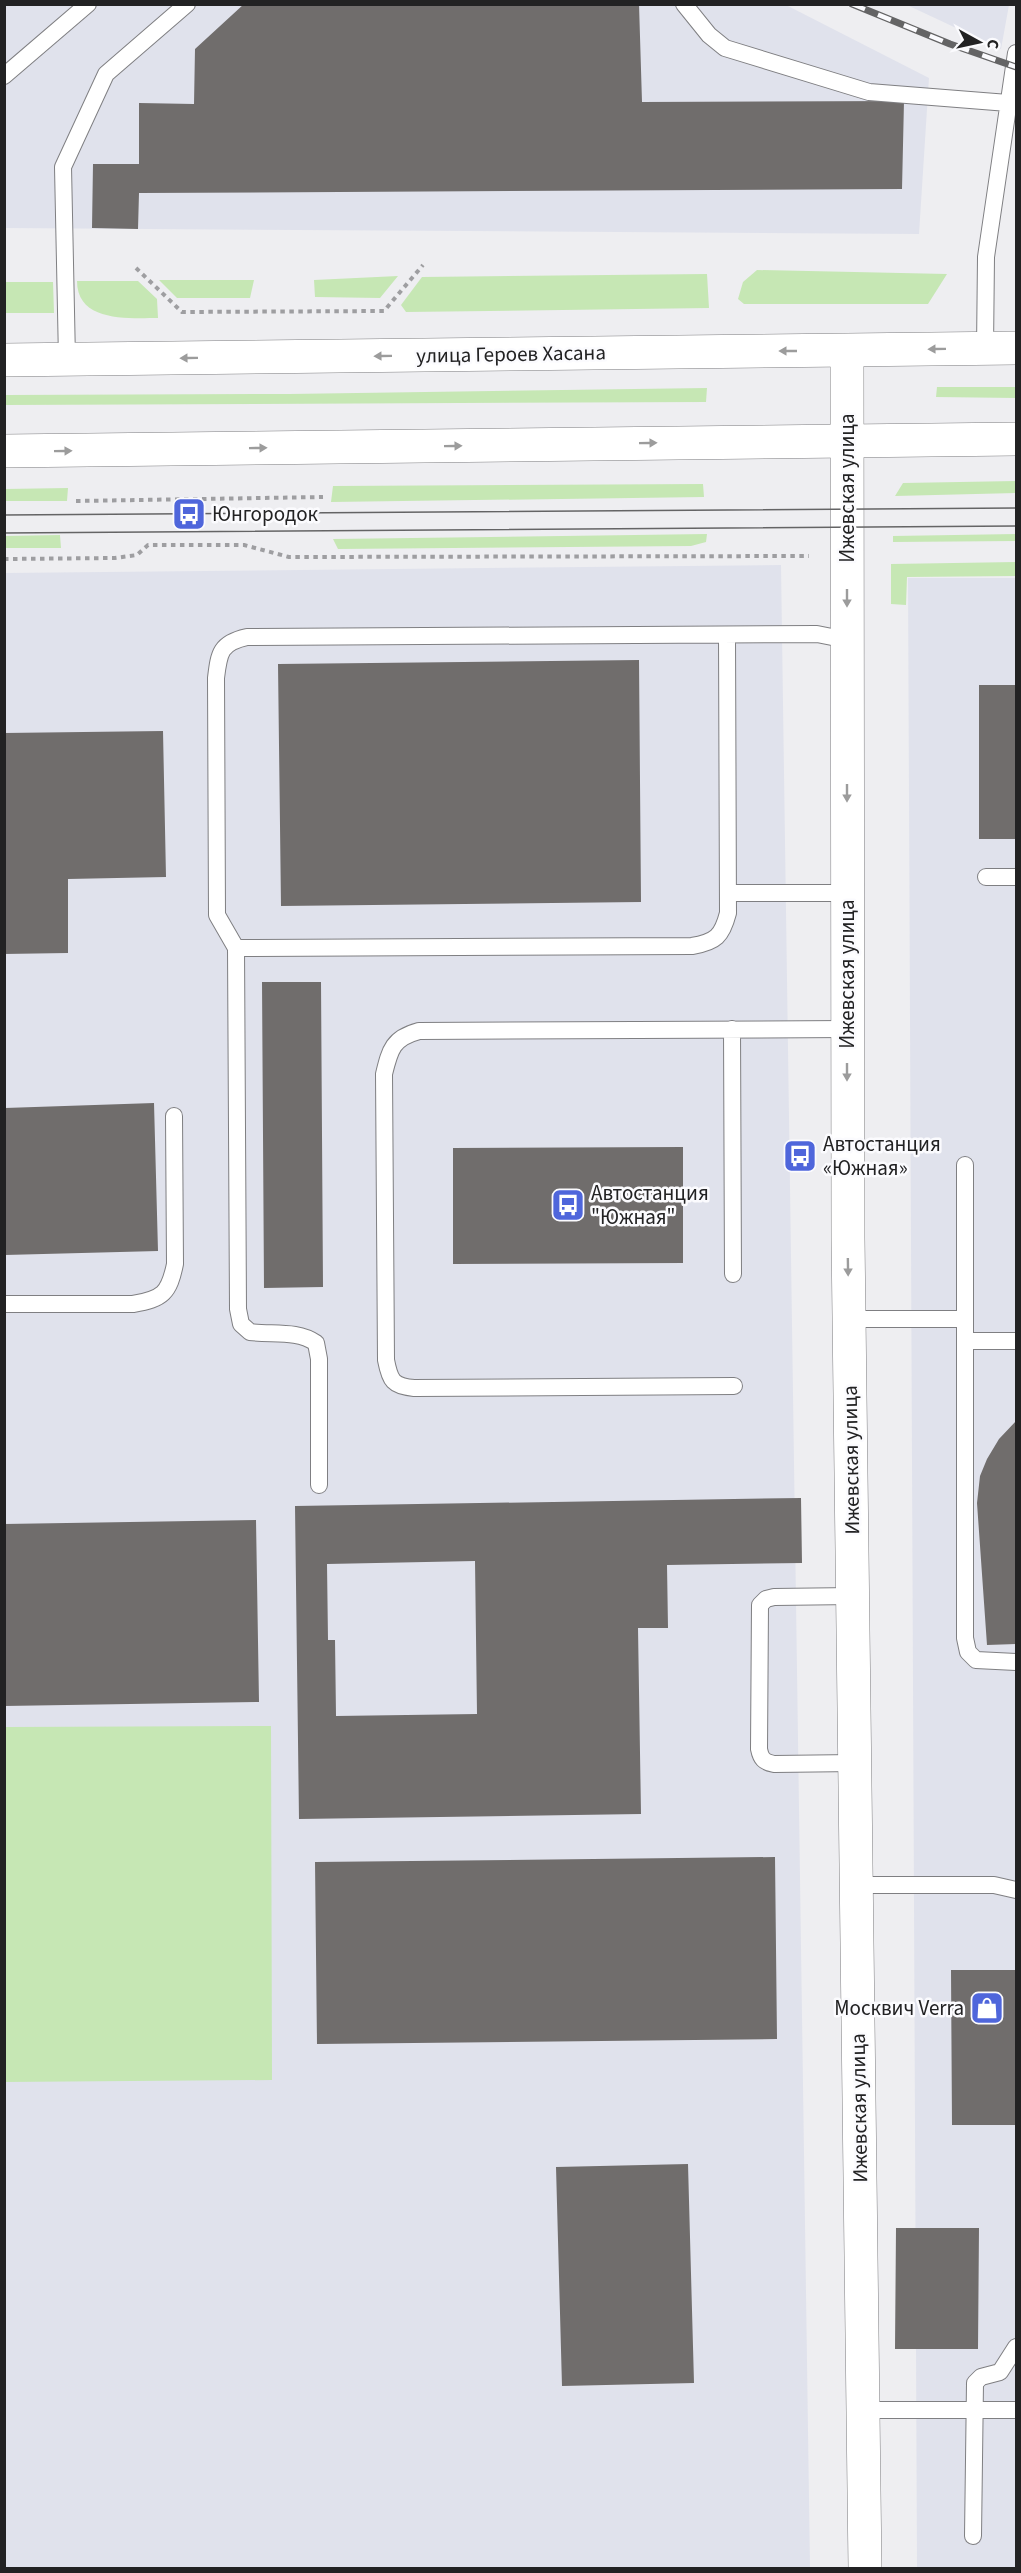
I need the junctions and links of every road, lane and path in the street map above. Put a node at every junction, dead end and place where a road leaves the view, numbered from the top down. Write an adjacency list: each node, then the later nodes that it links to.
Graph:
1 (88, 4): 5 (lane)
2 (187, 4): 11 (lane)
3 (684, 4): 6 (lane)
4 (1017, 53): 6 (lane)
5 (4, 76)
6 (1008, 103): 9 (lane)
7 (423, 265): 8 (path)
8 (136, 268)
9 (1001, 348): 10 (street, улица Героев Хасана, one-way to 10)
10 (847, 351): 11 (street, улица Героев Хасана, one-way to 11); 14 (street, Ижевская улица)
11 (67, 359): 12 (street, улица Героев Хасана)
12 (4, 360)
13 (1017, 439): 14 (street)
14 (847, 441): 15 (street, one-way to 14); 21 (street, Ижевская улица, one-way to 21)
15 (4, 452)
16 (324, 497): 17 (path)
17 (76, 501)
18 (813, 556): 19 (path)
19 (4, 559)
20 (727, 635): 21 (lane); 24 (lane); 26 (lane)
21 (847, 640): 25 (street, Ижевская улица, one-way to 25)
22 (986, 877): 23 (lane)
23 (1017, 877)
24 (728, 893): 25 (lane); 26 (lane)
25 (847, 893): 28 (street, Ижевская улица)
26 (236, 948): 38 (lane)
27 (732, 1029): 28 (lane); 31 (lane); 37 (lane)
28 (847, 1029): 33 (street, Ижевская улица, one-way to 33)
29 (174, 1116): 32 (lane)
30 (965, 1165): 34 (lane)
31 (733, 1274)
32 (4, 1304)
33 (849, 1319): 34 (lane); 39 (street, Ижевская улица)
34 (965, 1319): 35 (lane)
35 (965, 1341): 36 (lane); 40 (lane)
36 (1017, 1341)
37 (734, 1386)
38 (319, 1485)
39 (853, 1596): 41 (street, Ижевская улица); 41 (lane)
40 (1017, 1662)
41 (855, 1763): 42 (street, Ижевская улица)
42 (856, 1885): 43 (lane); 45 (street, Ижевская улица)
43 (1017, 1890)
44 (1017, 2347): 46 (lane)
45 (863, 2410): 46 (lane); 49 (street, Ижевская улица)
46 (973, 2410): 47 (lane); 48 (lane)
47 (1017, 2410)
48 (974, 2536)
49 (865, 2568)

